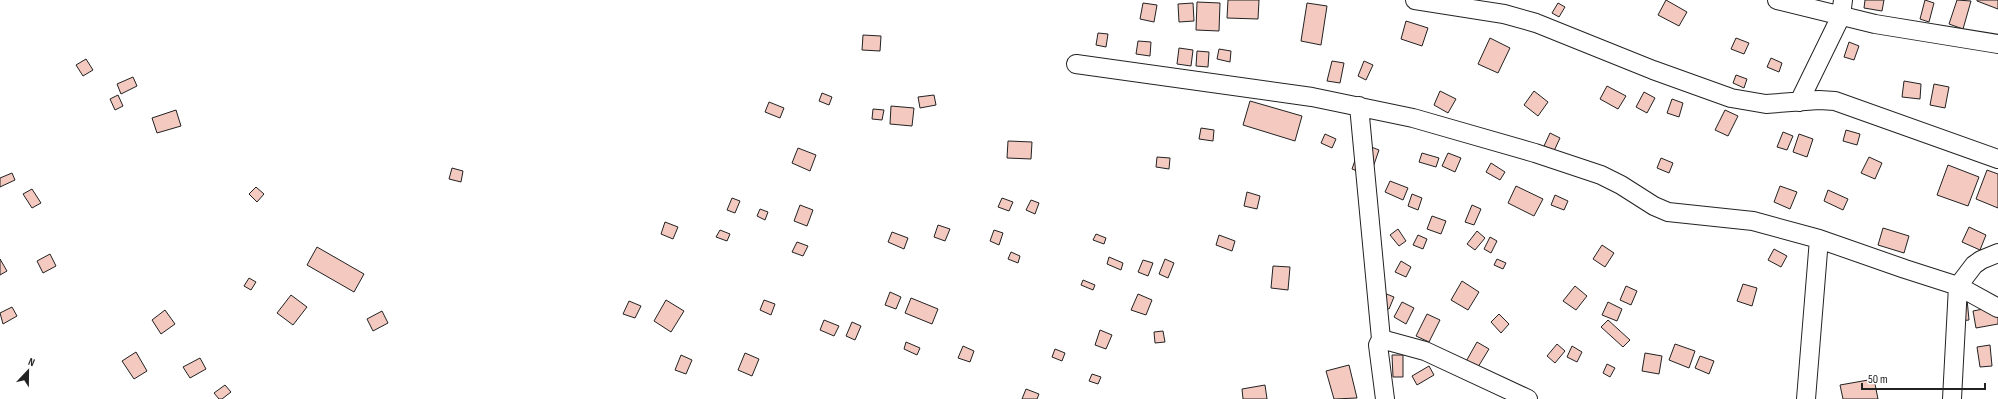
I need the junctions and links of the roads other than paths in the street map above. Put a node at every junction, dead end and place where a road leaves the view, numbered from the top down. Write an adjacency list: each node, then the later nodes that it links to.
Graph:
1 (1415, 0): 6 (street)
2 (1777, 0): 3 (street)
3 (1842, 8): 4 (street); 6 (street)
4 (1998, 44)
5 (1076, 64): 7 (street)
6 (1799, 102): 8 (street)
7 (1359, 106): 9 (street); 13 (street)
8 (1998, 159)
9 (1819, 239): 11 (street); 16 (street)
10 (1998, 253): 11 (street)
11 (1958, 286): 12 (street); 17 (street)
12 (1998, 308)
13 (1382, 339): 14 (street); 15 (street)
14 (1385, 399)
15 (1528, 399)
16 (1806, 399)
17 (1952, 399)

